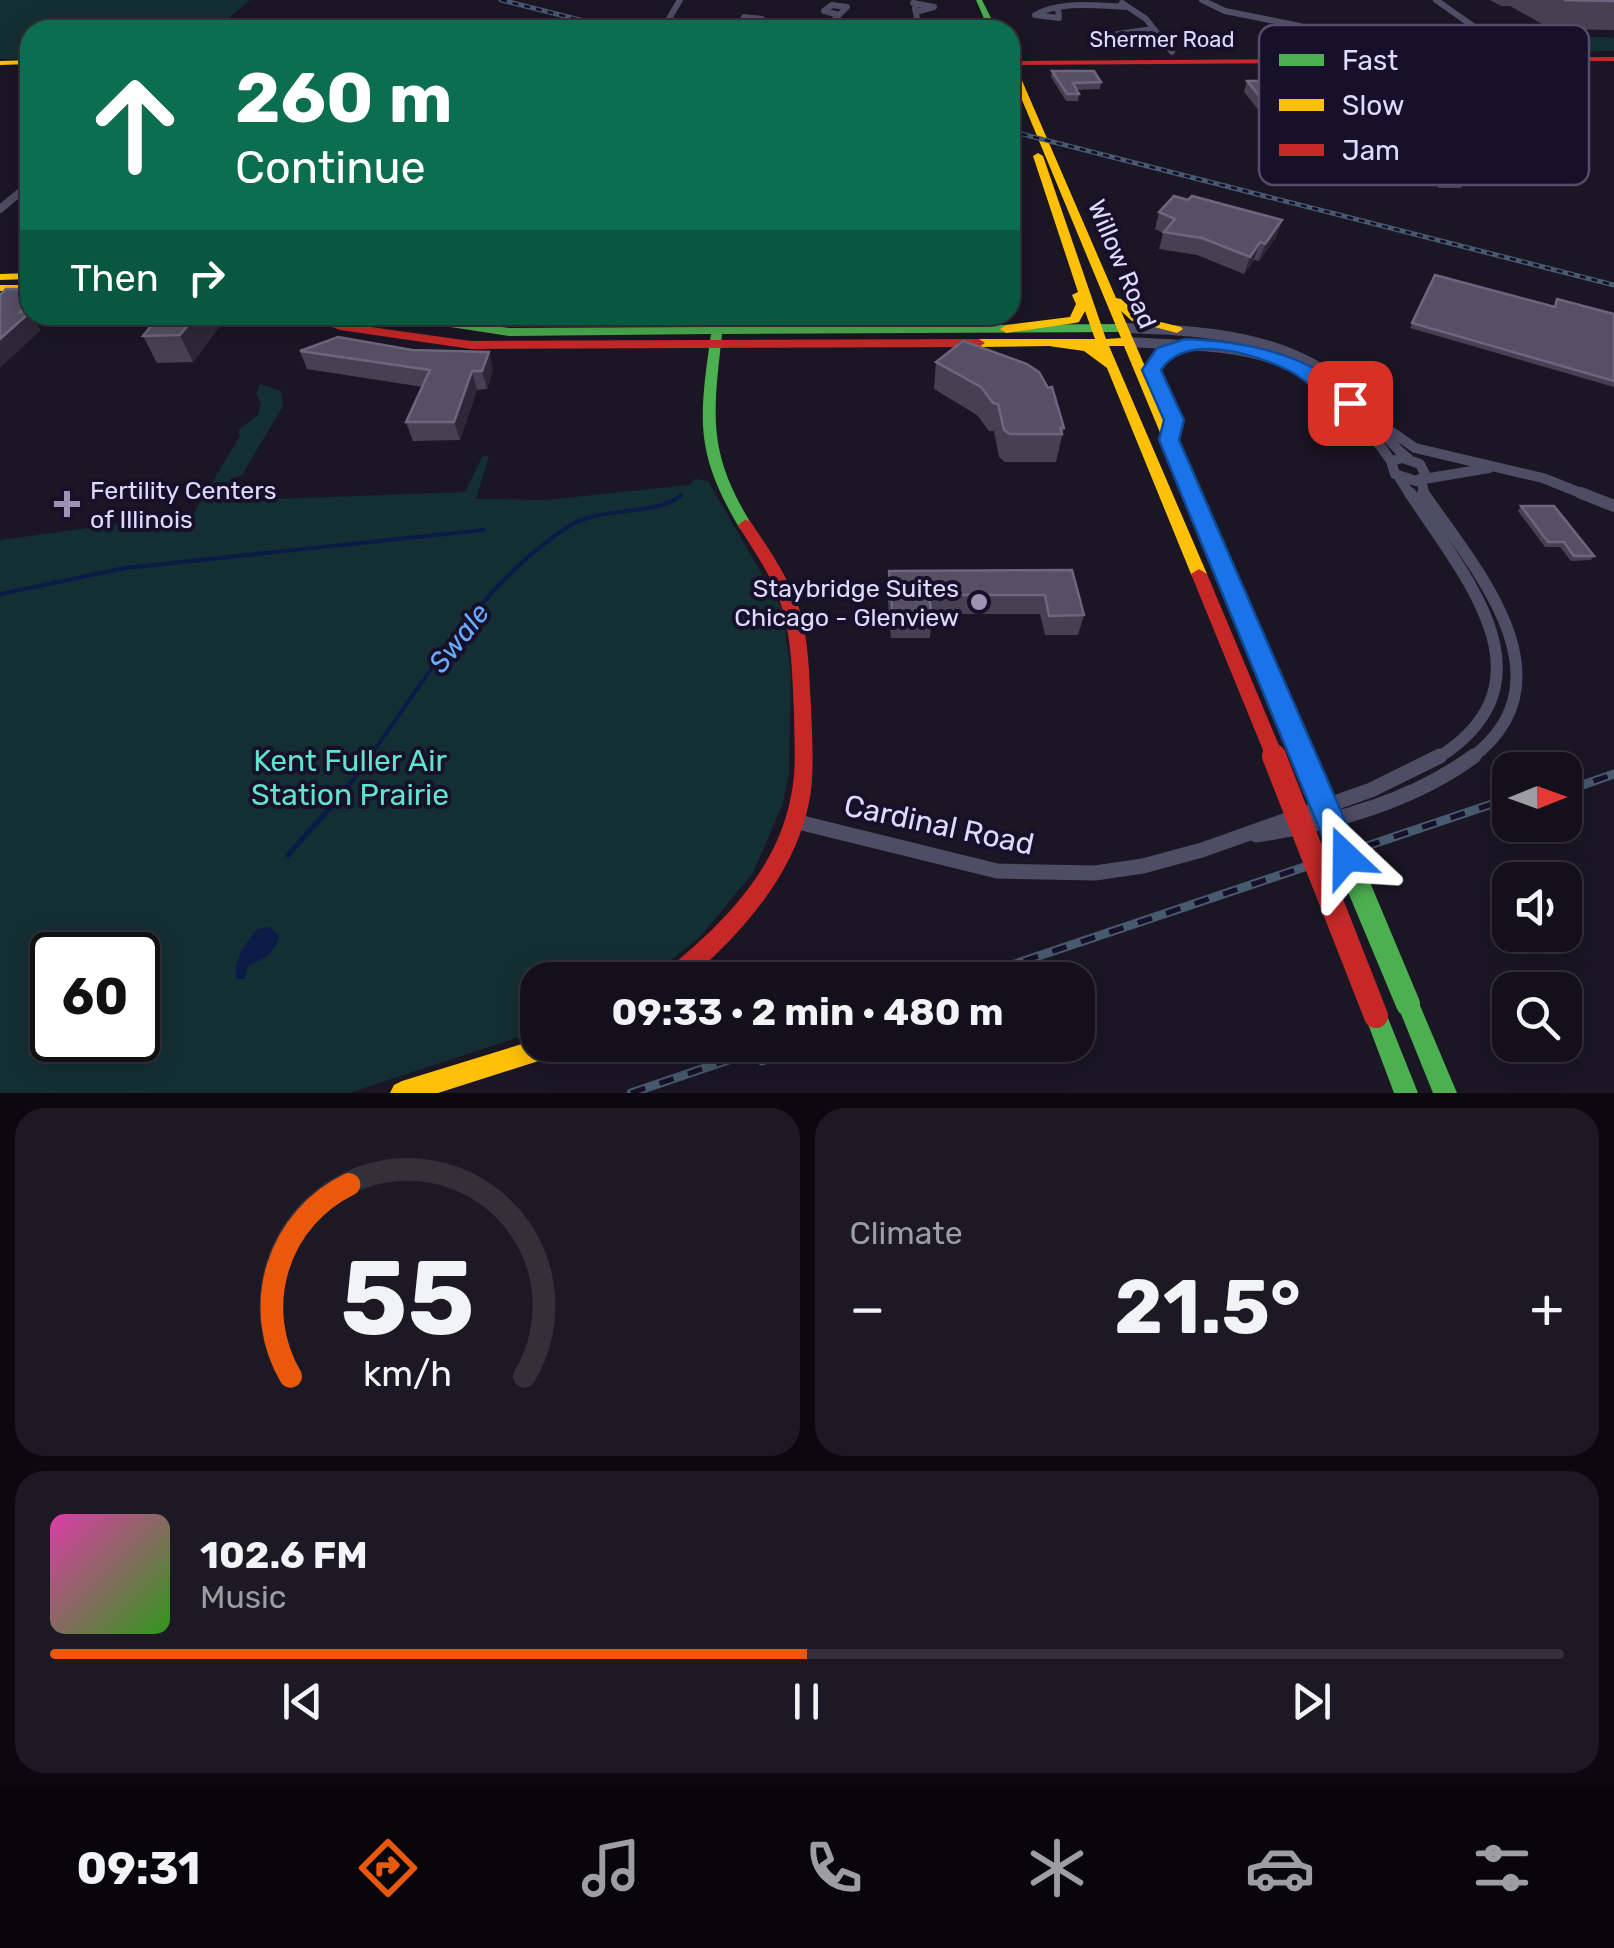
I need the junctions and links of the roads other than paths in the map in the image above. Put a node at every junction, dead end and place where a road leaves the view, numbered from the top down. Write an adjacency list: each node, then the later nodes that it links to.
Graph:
1 (1119, 0): 6 (street)
2 (1202, 0): 11 (street)
3 (1436, 0): 12 (street)
4 (913, 1): 7 (street); 7 (street)
5 (1058, 7): 6 (street)
6 (1127, 7): 13 (street)
7 (916, 12): 10 (street)
8 (840, 14): 9 (street)
9 (834, 20)
10 (914, 20)
11 (1295, 25)
12 (1472, 25)
13 (1154, 29): 14 (street); 14 (street)
14 (1162, 40): 15 (street)
15 (1172, 52)
16 (1259, 57): 17 (main road, Shermer Road)
17 (1020, 61)
18 (1020, 87): 23 (main road, Willow Road)
19 (1020, 115): 22 (main road, Willow Road)
20 (20, 192): 21 (street)
21 (0, 209)
22 (1056, 218): 28 (main road); 30 (main road, Willow Road)
23 (1079, 223): 31 (main road, Willow Road); 32 (main road)
24 (337, 325): 29 (main road)
25 (416, 325): 27 (main road)
26 (445, 325): 27 (main road)
27 (456, 327): 29 (main road)
28 (1006, 329): 29 (main road); 30 (main road)
29 (718, 330): 33 (main road); 44 (main road)
30 (1099, 335): 31 (main road); 33 (main road); 34 (main road, Willow Road)
31 (1124, 335): 32 (street); 32 (street); 36 (main road, Willow Road)
32 (1181, 337): 35 (street); 36 (main road); 39 (street)
33 (1045, 342): 34 (main road)
34 (1117, 378): 49 (main road, Willow Road, bridge)
35 (1369, 411): 37 (street); 38 (street)
36 (1169, 440): 50 (main road, Willow Road, bridge)
37 (1412, 460): 38 (street); 39 (street); 42 (street)
38 (1476, 460): 40 (street)
39 (1390, 462): 41 (street)
40 (1493, 467): 42 (street); 43 (street)
41 (1399, 476): 42 (street); 45 (street)
42 (1422, 479): 45 (street)
43 (1614, 506)
44 (794, 821): 45 (street, Cardinal Road); 46 (main road)
45 (1247, 836)
46 (696, 962)
47 (520, 1056): 48 (main road)
48 (402, 1093)
49 (1406, 1093)
50 (1444, 1093)

